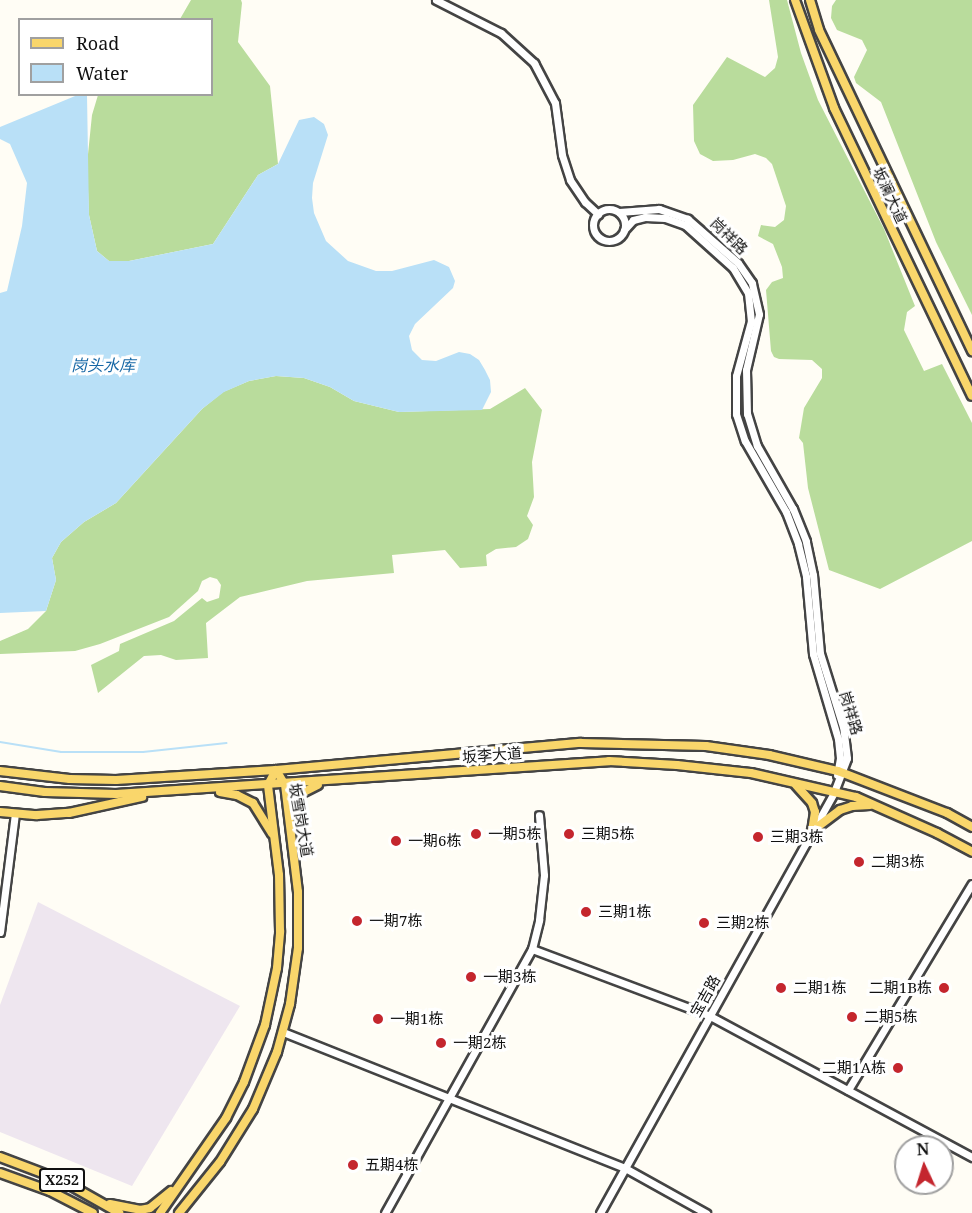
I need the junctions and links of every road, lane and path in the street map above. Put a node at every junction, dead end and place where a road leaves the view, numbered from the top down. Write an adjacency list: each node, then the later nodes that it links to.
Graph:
1 (436, 0): 5 (street)
2 (795, 0): 8 (main road, 坂澜大道)
3 (810, 0): 7 (main road, 坂澜大道)
4 (619, 212): 5 (street); 6 (street); 11 (street, 岗祥路)
5 (598, 214): 6 (street)
6 (624, 230): 11 (street, 岗祥路)
7 (972, 351)
8 (972, 396)
9 (276, 770): 10 (main road, 坂李大道); 11 (main road, 坂李大道); 14 (main road, 坂雪岗大道); 15 (main road, 坂雪岗大道)
10 (0, 771)
11 (840, 771): 19 (street, 岗祥路); 24 (main road, 坂李大道)
12 (335, 781): 13 (main road, 坂李大道); 15 (main road, 坂李大道); 26 (main road)
13 (792, 783): 19 (main road, 坂李大道); 25 (main road)
14 (268, 785): 15 (main road, 坂李大道); 17 (main road, 坂李大道); 27 (main road, 坂雪岗大道)
15 (285, 785): 26 (main road, 坂雪岗大道)
16 (0, 786): 18 (main road, 坂李大道)
17 (205, 789): 18 (main road, 坂李大道); 27 (main road)
18 (166, 791): 22 (main road)
19 (834, 792): 20 (main road, 坂李大道); 25 (street, 宝吉路)
20 (878, 806): 25 (main road); 28 (main road, 坂李大道)
21 (0, 812): 22 (main road)
22 (15, 814): 30 (street)
23 (539, 815): 31 (street)
24 (970, 825)
25 (812, 831): 32 (street, 宝吉路)
26 (291, 836): 33 (main road, 坂雪岗大道)
27 (274, 838): 40 (main road, 坂雪岗大道)
28 (972, 852)
29 (972, 884): 34 (street)
30 (0, 932)
31 (531, 949): 32 (street); 35 (street)
32 (710, 1016): 34 (street); 38 (street, 宝吉路)
33 (283, 1032): 35 (street); 41 (main road, 坂雪岗大道)
34 (848, 1090): 37 (street)
35 (449, 1098): 38 (street); 48 (street)
36 (0, 1157): 42 (main road, X252)
37 (972, 1157)
38 (625, 1168): 49 (street, 宝吉路); 50 (street)
39 (0, 1173): 43 (main road, X252)
40 (179, 1185): 42 (main road); 45 (main road, 坂雪岗大道)
41 (194, 1194): 46 (main road, 坂雪岗大道); 47 (main road)
42 (102, 1202): 44 (main road, X252)
43 (93, 1213)
44 (119, 1213)
45 (160, 1213)
46 (179, 1213)
47 (186, 1213)
48 (385, 1213)
49 (600, 1213)
50 (706, 1213)

